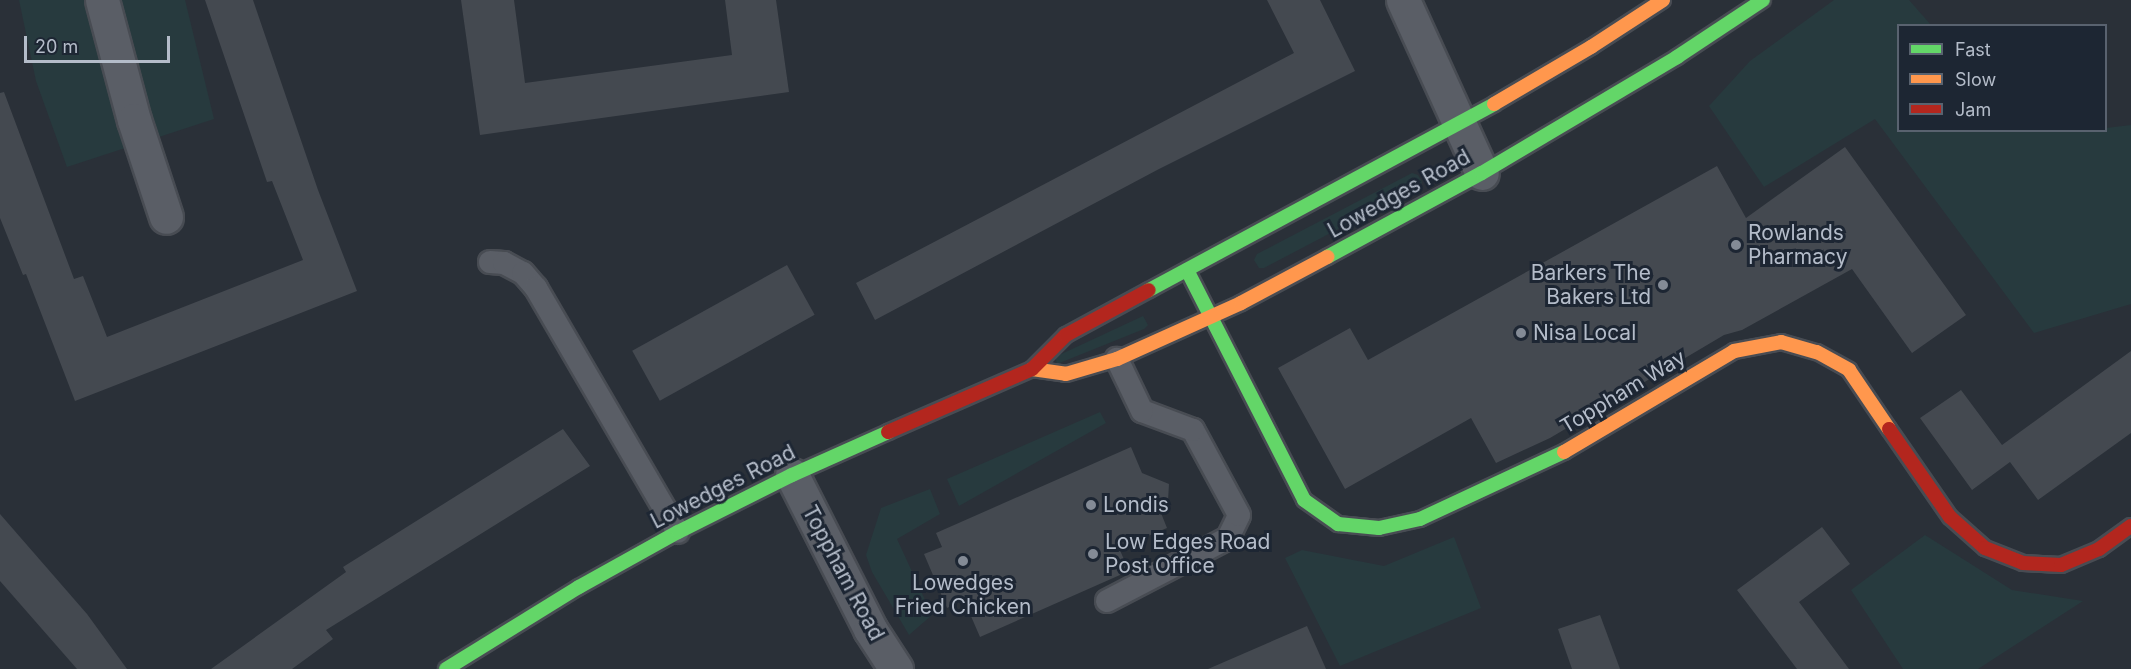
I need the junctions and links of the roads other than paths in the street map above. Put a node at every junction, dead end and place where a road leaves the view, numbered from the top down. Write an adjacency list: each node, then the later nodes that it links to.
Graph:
1 (102, 0): 7 (street)
2 (1403, 0): 5 (street)
3 (1663, 0): 5 (street, Lowedges Road)
4 (1763, 0): 6 (street, Lowedges Road)
5 (1458, 125): 6 (street); 9 (street, Lowedges Road)
6 (1482, 173): 10 (street, Lowedges Road)
7 (166, 217)
8 (490, 262): 15 (lane)
9 (1187, 270): 10 (street, Toppham Way); 12 (street, Lowedges Road)
10 (1212, 316): 11 (street, Lowedges Road); 14 (street, Toppham Way)
11 (1117, 359): 12 (street, Lowedges Road); 16 (lane)
12 (1032, 369): 13 (street, Lowedges Road)
13 (792, 475): 15 (street, Lowedges Road); 18 (street, Toppham Road)
14 (2131, 526)
15 (678, 532): 17 (street, Lowedges Road)
16 (1107, 601)
17 (446, 669)
18 (896, 669)

